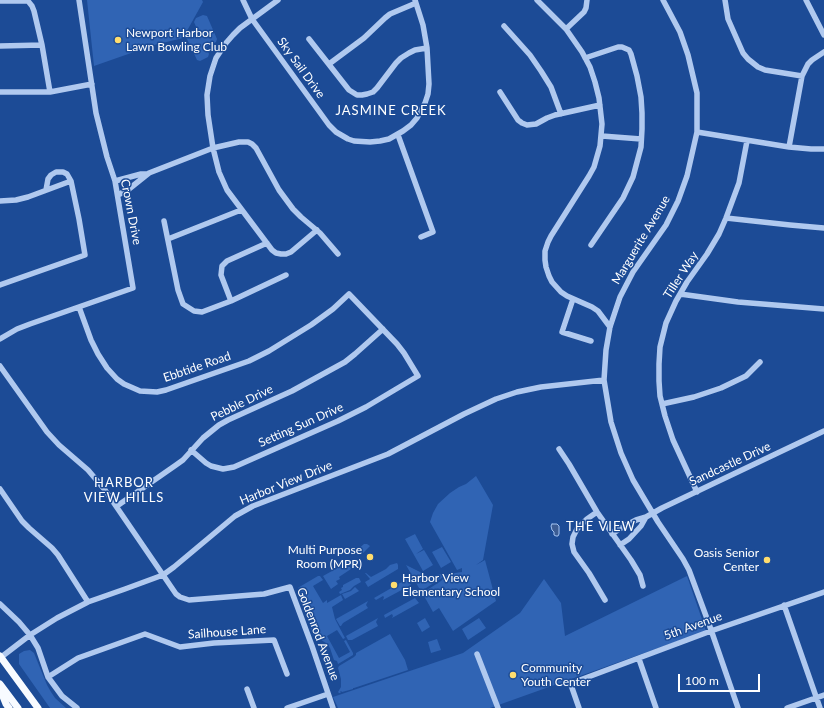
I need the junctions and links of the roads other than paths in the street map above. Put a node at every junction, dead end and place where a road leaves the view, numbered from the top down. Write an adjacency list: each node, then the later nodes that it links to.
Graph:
1 (79, 0): 23 (street, Crown Drive)
2 (243, 0): 11 (street, Sky Sail Drive)
3 (278, 0): 11 (street)
4 (537, 0): 13 (street)
5 (587, 0): 13 (street)
6 (663, 0): 29 (street, Marguerite Avenue)
7 (725, 0): 22 (street)
8 (806, 0): 14 (street)
9 (0, 1): 17 (street)
10 (416, 1): 18 (street, Sky Sail Drive); 21 (street)
11 (252, 19): 30 (street, Sky Sail Drive); 35 (street)
12 (504, 26): 28 (street)
13 (566, 29): 20 (street)
14 (824, 35)
15 (309, 39): 21 (street)
16 (0, 46): 17 (street)
17 (42, 46): 25 (street)
18 (427, 48): 21 (street); 30 (street, Sky Sail Drive)
19 (824, 52): 22 (street)
20 (586, 58): 27 (street); 32 (street)
21 (330, 64)
22 (802, 76): 34 (street)
23 (92, 84): 25 (street); 39 (street, Crown Drive)
24 (0, 92): 25 (street)
25 (50, 92)
26 (500, 92): 28 (street)
27 (600, 104): 28 (street); 31 (street)
28 (562, 114)
29 (697, 132): 33 (street); 62 (street, Marguerite Avenue)
30 (398, 135): 50 (street)
31 (602, 136): 32 (street); 58 (street)
32 (642, 140): 53 (street)
33 (747, 141): 34 (street); 46 (street, Tiller Way)
34 (789, 147): 36 (street)
35 (213, 148): 37 (street); 45 (street); 49 (street)
36 (824, 149)
37 (147, 174): 38 (street); 41 (street)
38 (127, 179): 39 (street); 41 (street)
39 (115, 181): 43 (street, Crown Drive)
40 (71, 182): 42 (street); 42 (street); 56 (street)
41 (129, 189): 43 (street)
42 (46, 190): 44 (street)
43 (118, 195): 60 (street, Crown Drive)
44 (0, 202)
45 (241, 210): 51 (street); 52 (street)
46 (726, 218): 48 (street); 57 (street, Tiller Way)
47 (164, 221): 51 (street)
48 (824, 228)
49 (317, 230): 52 (street); 54 (street)
50 (421, 237)
51 (168, 239): 59 (street)
52 (267, 243): 59 (street)
53 (591, 245)
54 (338, 254)
55 (286, 274): 59 (street)
56 (0, 285)
57 (680, 294): 61 (street); 69 (street, Tiller Way)
58 (573, 299): 62 (street); 65 (street)
59 (231, 301)
60 (79, 306): 63 (street, Ebbtide Road); 64 (street, Crown Drive)
61 (824, 308)
62 (610, 327): 68 (street, Marguerite Avenue)
63 (383, 329): 72 (street, Pebble Drive); 72 (street, Setting Sun Drive)
64 (0, 339)
65 (591, 341)
66 (760, 362): 69 (street)
67 (0, 366): 75 (street, Goldenrod Avenue)
68 (604, 380): 77 (street, Marguerite Avenue); 81 (street, Harbor View Drive)
69 (662, 404): 74 (street, Tiller Way)
70 (824, 431): 74 (street, Sandcastle Drive)
71 (559, 449): 76 (street)
72 (191, 450): 75 (street, Pebble Drive)
73 (0, 489): 85 (street)
74 (697, 492): 77 (street, Sandcastle Drive)
75 (117, 506): 81 (street, Goldenrod Avenue)
76 (596, 512): 79 (street); 84 (street)
77 (653, 513): 78 (street, Sandcastle Drive); 88 (street, Marguerite Avenue)
78 (646, 517): 79 (street, Sandcastle Drive); 80 (street, Sandcastle Drive)
79 (612, 534): 80 (street)
80 (620, 545): 82 (street)
81 (163, 575): 85 (street, Harbor View Drive); 98 (street, Goldenrod Avenue)
82 (643, 586)
83 (824, 592): 87 (street, 5th Avenue)
84 (605, 600)
85 (88, 602): 89 (street, Harbor View Drive)
86 (0, 604): 89 (street)
87 (784, 606): 88 (street, 5th Avenue); 100 (street)
88 (711, 631): 92 (street, 5th Avenue); 111 (street, Marguerite Avenue)
89 (30, 636): 91 (street, Harbor View Drive); 94 (street)
90 (477, 654): 108 (street)
91 (0, 657): 103 (main road)
92 (639, 658): 109 (street, 5th Avenue); 110 (street)
93 (287, 674): 94 (street, Sailhouse Lane)
94 (48, 677): 104 (street)
95 (0, 684): 102 (main road)
96 (0, 689): 101 (main road)
97 (247, 689): 105 (street)
98 (328, 694): 106 (street); 107 (street, Goldenrod Avenue)
99 (824, 695): 100 (street)
100 (816, 698): 112 (street); 113 (street)
101 (9, 708)
102 (18, 708)
103 (38, 708)
104 (77, 708)
105 (254, 708)
106 (287, 708)
107 (333, 708)
108 (498, 708)
109 (579, 708)
110 (656, 708)
111 (738, 708)
112 (787, 708)
113 (820, 708)

